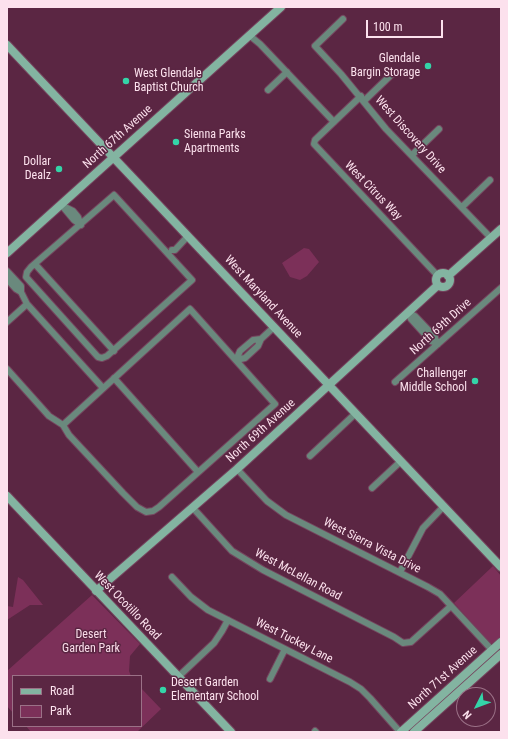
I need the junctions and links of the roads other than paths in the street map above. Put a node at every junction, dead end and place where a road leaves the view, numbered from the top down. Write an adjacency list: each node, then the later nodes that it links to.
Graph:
1 (281, 7): 3 (street, North 67th Avenue)
2 (343, 19): 8 (street, West Discovery Drive)
3 (249, 35): 5 (street); 12 (street, North 67th Avenue)
4 (7, 45): 12 (street, West Maryland Avenue)
5 (287, 72): 7 (street); 9 (street)
6 (392, 74): 8 (street, West Citrus Way)
7 (268, 90)
8 (362, 98): 9 (street, West Citrus Way); 11 (street, West Discovery Drive)
9 (334, 122): 24 (street, West Citrus Way)
10 (439, 129): 11 (street)
11 (412, 155): 15 (street, West Discovery Drive)
12 (113, 158): 14 (street, North 67th Avenue); 18 (street, West Maryland Avenue)
13 (490, 180): 15 (street)
14 (61, 204): 16 (street); 21 (street, North 67th Avenue)
15 (462, 207): 19 (street, West Discovery Drive)
16 (81, 225): 20 (street); 22 (street)
17 (501, 229): 19 (street, North 69th Avenue)
18 (188, 236): 20 (street); 33 (street, West Maryland Avenue)
19 (491, 238): 25 (street, North 69th Avenue)
20 (170, 252): 35 (street)
21 (7, 253)
22 (35, 264): 35 (street); 35 (street)
23 (7, 271): 29 (street)
24 (438, 276): 25 (street); 27 (street)
25 (448, 276): 27 (street, North 69th Avenue)
26 (7, 279): 29 (street)
27 (438, 285): 31 (street, North 69th Avenue)
28 (501, 288): 34 (street, North 69th Drive)
29 (21, 292): 30 (street)
30 (27, 304): 32 (street); 41 (street)
31 (408, 312): 34 (street); 40 (street, North 69th Avenue)
32 (7, 322)
33 (274, 327): 36 (street); 40 (street, West Maryland Avenue)
34 (438, 344): 39 (street, North 69th Drive)
35 (114, 351)
36 (236, 360): 38 (street); 47 (street)
37 (7, 370): 43 (street)
38 (114, 378): 41 (street); 47 (street)
39 (395, 382)
40 (328, 384): 42 (street, West Maryland Avenue); 46 (street, North 69th Avenue)
41 (103, 388): 43 (street)
42 (356, 413): 44 (street); 45 (street, West Maryland Avenue)
43 (63, 425): 47 (street)
44 (310, 456)
45 (401, 460): 48 (street); 50 (street, West Maryland Avenue)
46 (237, 469): 51 (street, North 69th Avenue); 53 (street, West Sierra Vista Drive)
47 (198, 472)
48 (372, 488)
49 (7, 496): 55 (street, West Ocotillo Road)
50 (444, 506): 52 (street, West Maryland Avenue); 53 (street)
51 (193, 508): 55 (street, North 69th Avenue); 56 (street, West McLellan Road)
52 (501, 567)
53 (400, 572): 56 (street, West Sierra Vista Drive)
54 (172, 577): 57 (street, West Tuckey Lane)
55 (96, 590): 62 (street, West Ocotillo Road)
56 (451, 606): 60 (street, West Sierra Vista Drive)
57 (228, 620): 59 (street, West Tuckey Lane); 62 (street)
58 (501, 642): 60 (street, North 71st Avenue)
59 (285, 648): 63 (street); 65 (street, West Tuckey Lane)
60 (492, 650): 65 (street, North 71st Avenue)
61 (501, 654): 66 (street, North 71st Avenue)
62 (178, 677): 64 (street, West Ocotillo Road)
63 (270, 679)
64 (231, 732)
65 (400, 732)
66 (414, 732)

